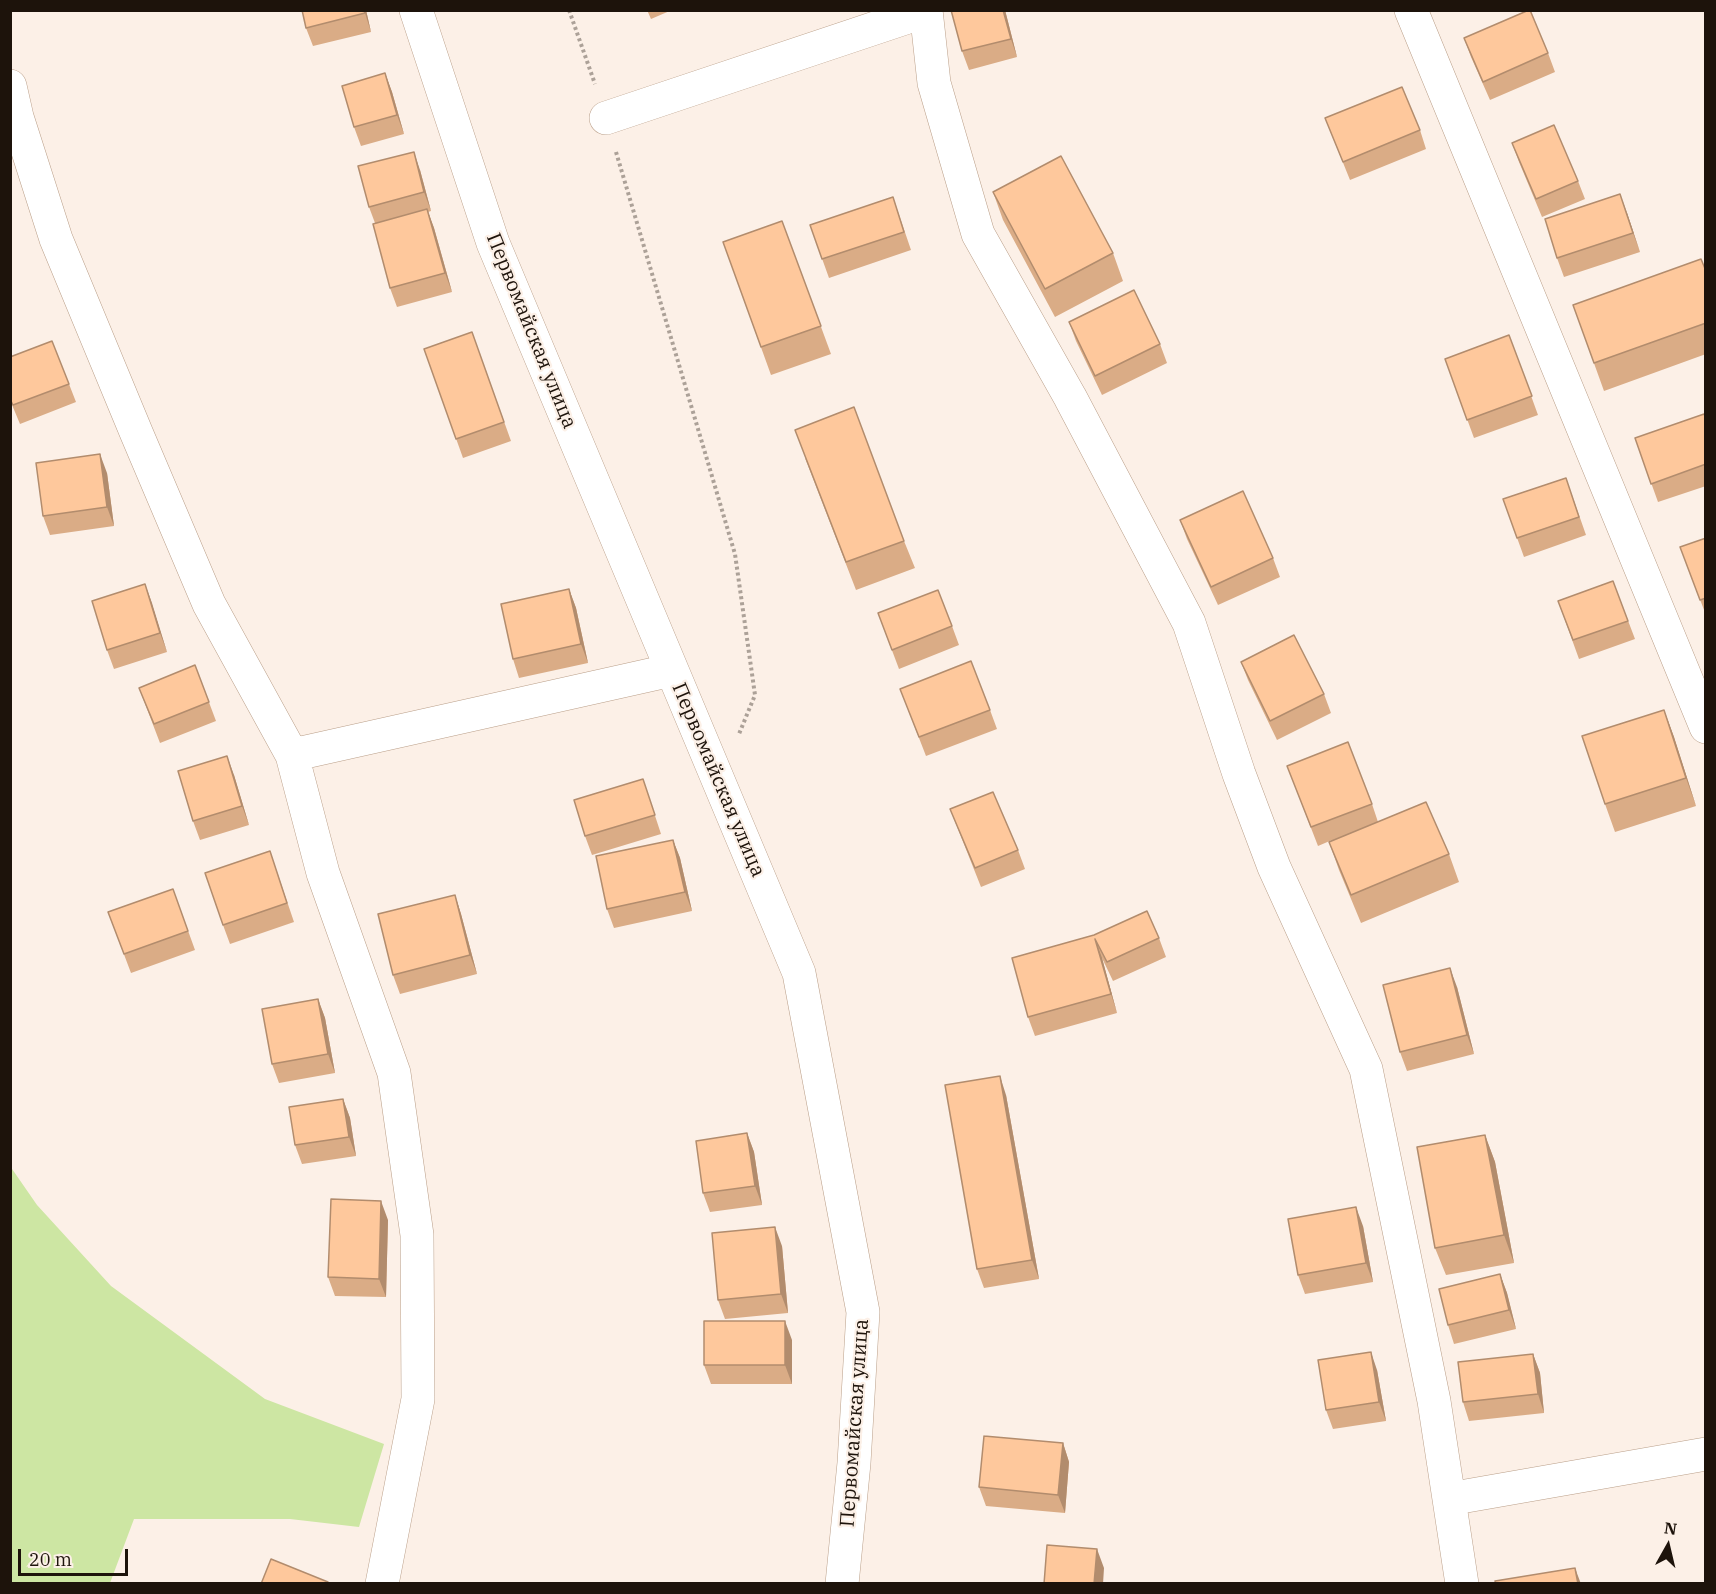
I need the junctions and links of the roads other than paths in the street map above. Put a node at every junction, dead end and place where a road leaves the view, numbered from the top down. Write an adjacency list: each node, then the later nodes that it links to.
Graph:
1 (416, 10): 6 (street, Первомайская улица)
2 (1411, 10): 7 (street)
3 (926, 11): 5 (street); 10 (street)
4 (10, 86): 8 (street)
5 (606, 118)
6 (672, 670): 8 (street); 12 (street, Первомайская улица)
7 (1706, 727)
8 (292, 755): 11 (street)
9 (1706, 1454): 10 (street)
10 (1449, 1498): 13 (street)
11 (382, 1584)
12 (842, 1584)
13 (1462, 1584)

